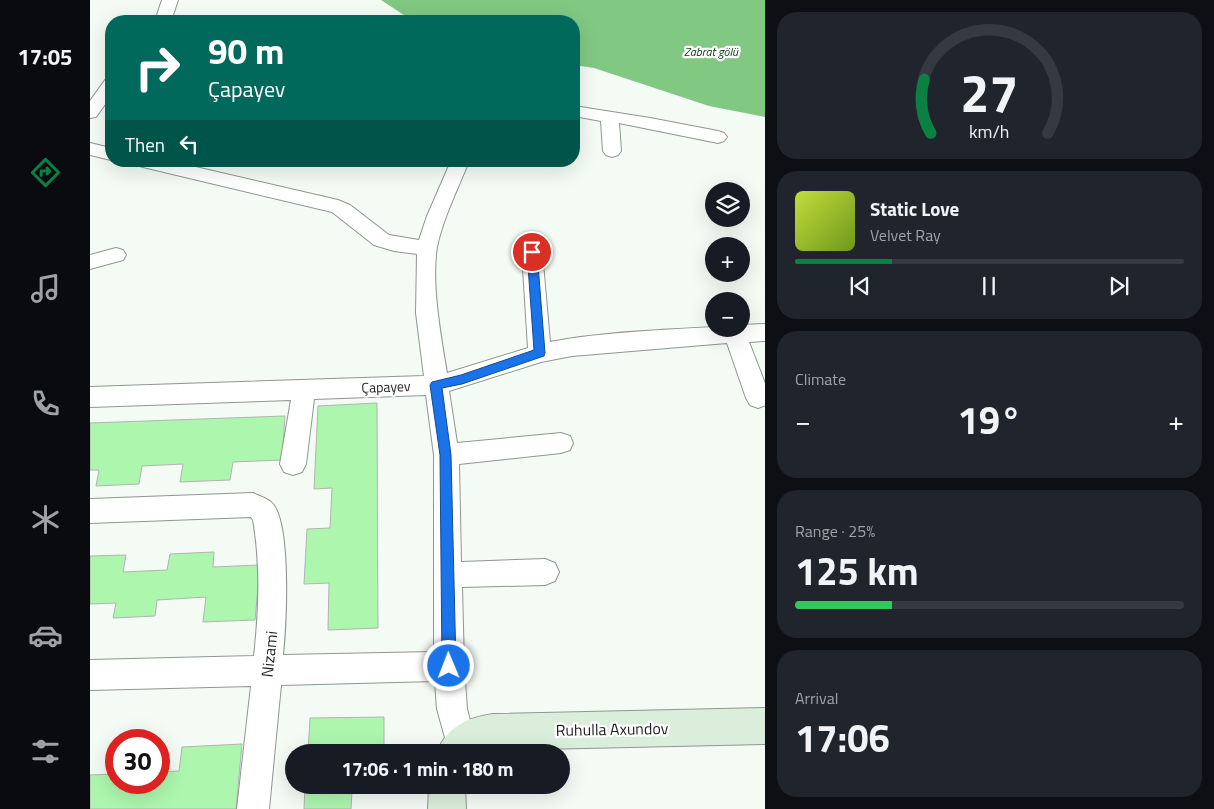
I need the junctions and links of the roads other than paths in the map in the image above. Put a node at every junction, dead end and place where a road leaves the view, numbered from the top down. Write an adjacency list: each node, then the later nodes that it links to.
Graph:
1 (170, 0): 2 (street)
2 (165, 15)
3 (105, 93): 5 (street)
4 (580, 112): 6 (street)
5 (90, 113)
6 (609, 116): 7 (street); 9 (street)
7 (718, 137)
8 (90, 149): 10 (street)
9 (612, 151)
10 (105, 153)
11 (168, 167): 13 (street)
12 (457, 167): 13 (street)
13 (427, 248): 22 (street)
14 (532, 252): 21 (street)
15 (116, 255): 16 (street)
16 (90, 262)
17 (750, 332): 18 (street, Çapayev)
18 (765, 332)
19 (705, 335): 21 (street, Çapayev)
20 (736, 337): 25 (street)
21 (540, 353): 22 (street, Çapayev)
22 (436, 385): 23 (street, Çapayev); 27 (street)
23 (304, 389): 24 (street, Çapayev); 28 (street)
24 (90, 397)
25 (758, 398)
26 (561, 443): 27 (street)
27 (446, 455): 31 (street)
28 (294, 464)
29 (90, 511): 33 (street, Nizami)
30 (545, 572): 31 (street)
31 (448, 575): 32 (street)
32 (449, 666): 33 (street); 36 (street)
33 (266, 672): 34 (street); 39 (street, Nizami)
34 (90, 675)
35 (765, 726): 37 (street, Ruhulla Axundov)
36 (457, 744)
37 (463, 744)
38 (447, 794): 40 (street)
39 (253, 809)
40 (447, 809)

